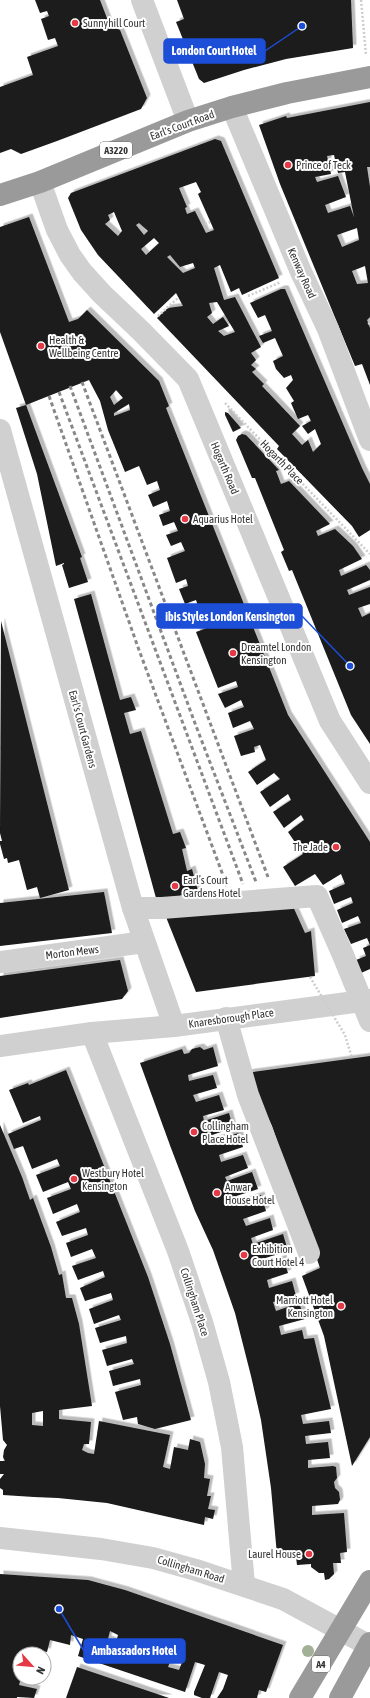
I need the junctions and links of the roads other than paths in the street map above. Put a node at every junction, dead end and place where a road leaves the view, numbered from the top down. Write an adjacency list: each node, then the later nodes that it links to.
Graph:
1 (142, 0): 4 (street)
2 (369, 77): 3 (highway, Earl's Court Road / A3220)
3 (232, 107): 4 (highway, Earl's Court Road / A3220); 8 (street, Kenway Road)
4 (188, 121): 5 (highway, Earl's Court Road / A3220)
5 (40, 182): 6 (highway, Earl's Court Road / A3220); 9 (street, Hogarth Road)
6 (0, 195)
7 (0, 430): 10 (street, Earl's Court Gardens)
8 (370, 440)
9 (370, 783)
10 (132, 908): 11 (street, Earl's Court Gardens); 13 (street)
11 (144, 942): 12 (street, Morton Mews); 16 (street, Earl's Court Gardens)
12 (0, 962)
13 (366, 1001): 14 (street, Knaresborough Place); 15 (street)
14 (226, 1018): 16 (street, Knaresborough Place); 19 (street)
15 (370, 1022)
16 (174, 1026): 17 (street, Knaresborough Place)
17 (92, 1033): 18 (street, Knaresborough Place); 22 (street, Collingham Place)
18 (0, 1046)
19 (309, 1253)
20 (0, 1538): 22 (street, Collingham Road)
21 (370, 1580): 23 (highway, A4)
22 (244, 1585): 23 (street, Collingham Road)
23 (340, 1629): 24 (street, Collingham Road); 25 (highway, A4)
24 (369, 1645): 26 (highway)
25 (300, 1698)
26 (340, 1698)

